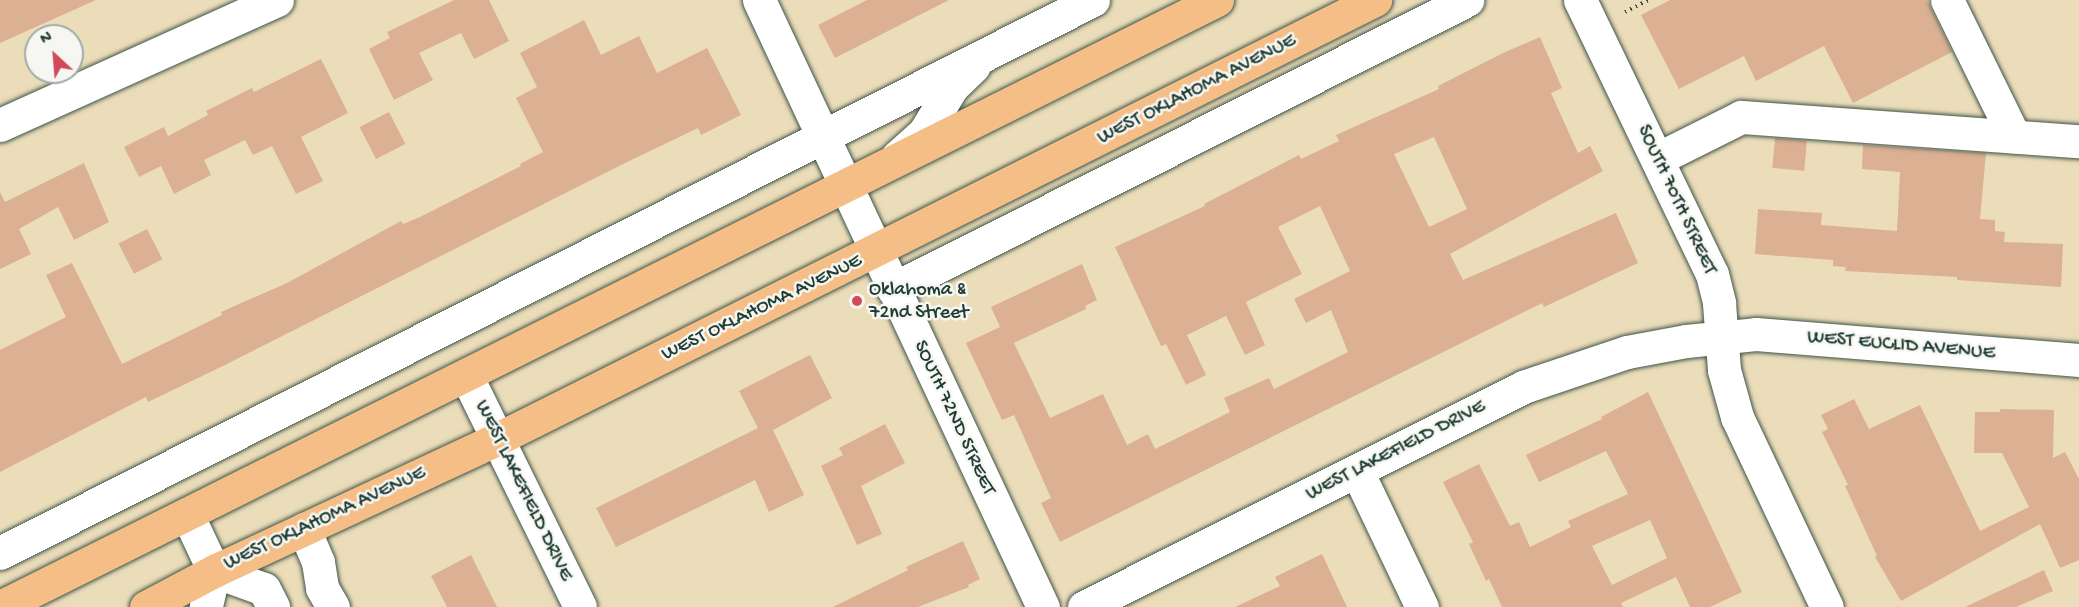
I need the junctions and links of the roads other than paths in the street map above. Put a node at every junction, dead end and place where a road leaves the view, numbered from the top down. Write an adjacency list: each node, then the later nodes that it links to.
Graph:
1 (277, 0): 12 (street)
2 (759, 0): 13 (street, SOUTH 72ND STREET)
3 (1093, 0): 11 (street)
4 (1217, 0): 17 (main road)
5 (1375, 0): 19 (main road, WEST OKLAHOMA AVENUE)
6 (1430, 0): 10 (street)
7 (1467, 0): 10 (street)
8 (1580, 0): 16 (street, SOUTH 70TH STREET)
9 (1947, 0): 14 (street)
10 (1407, 32): 20 (street)
11 (988, 53): 13 (street); 17 (street)
12 (0, 125)
13 (822, 136): 18 (street, SOUTH 72ND STREET); 30 (street)
14 (2014, 136): 15 (street); 16 (street)
15 (2079, 141)
16 (1657, 159): 23 (street, SOUTH 70TH STREET)
17 (889, 164): 18 (main road)
18 (845, 187): 21 (street, SOUTH 72ND STREET); 25 (main road)
19 (980, 199): 20 (street); 21 (main road, WEST OKLAHOMA AVENUE)
20 (1066, 202): 22 (street)
21 (876, 252): 22 (street, SOUTH 72ND STREET); 26 (main road, WEST OKLAHOMA AVENUE)
22 (893, 289): 38 (street, SOUTH 72ND STREET)
23 (1723, 337): 24 (street, WEST EUCLID AVENUE); 27 (street, WEST LAKEFIELD DRIVE); 41 (street, SOUTH 70TH STREET)
24 (2079, 360)
25 (466, 375): 26 (street, WEST LAKEFIELD DRIVE); 28 (main road)
26 (497, 439): 29 (main road, WEST OKLAHOMA AVENUE); 37 (street, WEST LAKEFIELD DRIVE)
27 (1357, 471): 39 (street, WEST LAKEFIELD DRIVE); 40 (street)
28 (187, 514): 31 (street); 32 (main road)
29 (304, 529): 31 (main road, WEST OKLAHOMA AVENUE); 36 (street)
30 (0, 553)
31 (214, 571): 33 (main road, WEST OKLAHOMA AVENUE); 34 (street); 35 (street)
32 (0, 607)
33 (146, 607)
34 (206, 607)
35 (273, 607)
36 (333, 607)
37 (580, 607)
38 (1042, 607)
39 (1084, 607)
40 (1422, 607)
41 (1827, 607)

